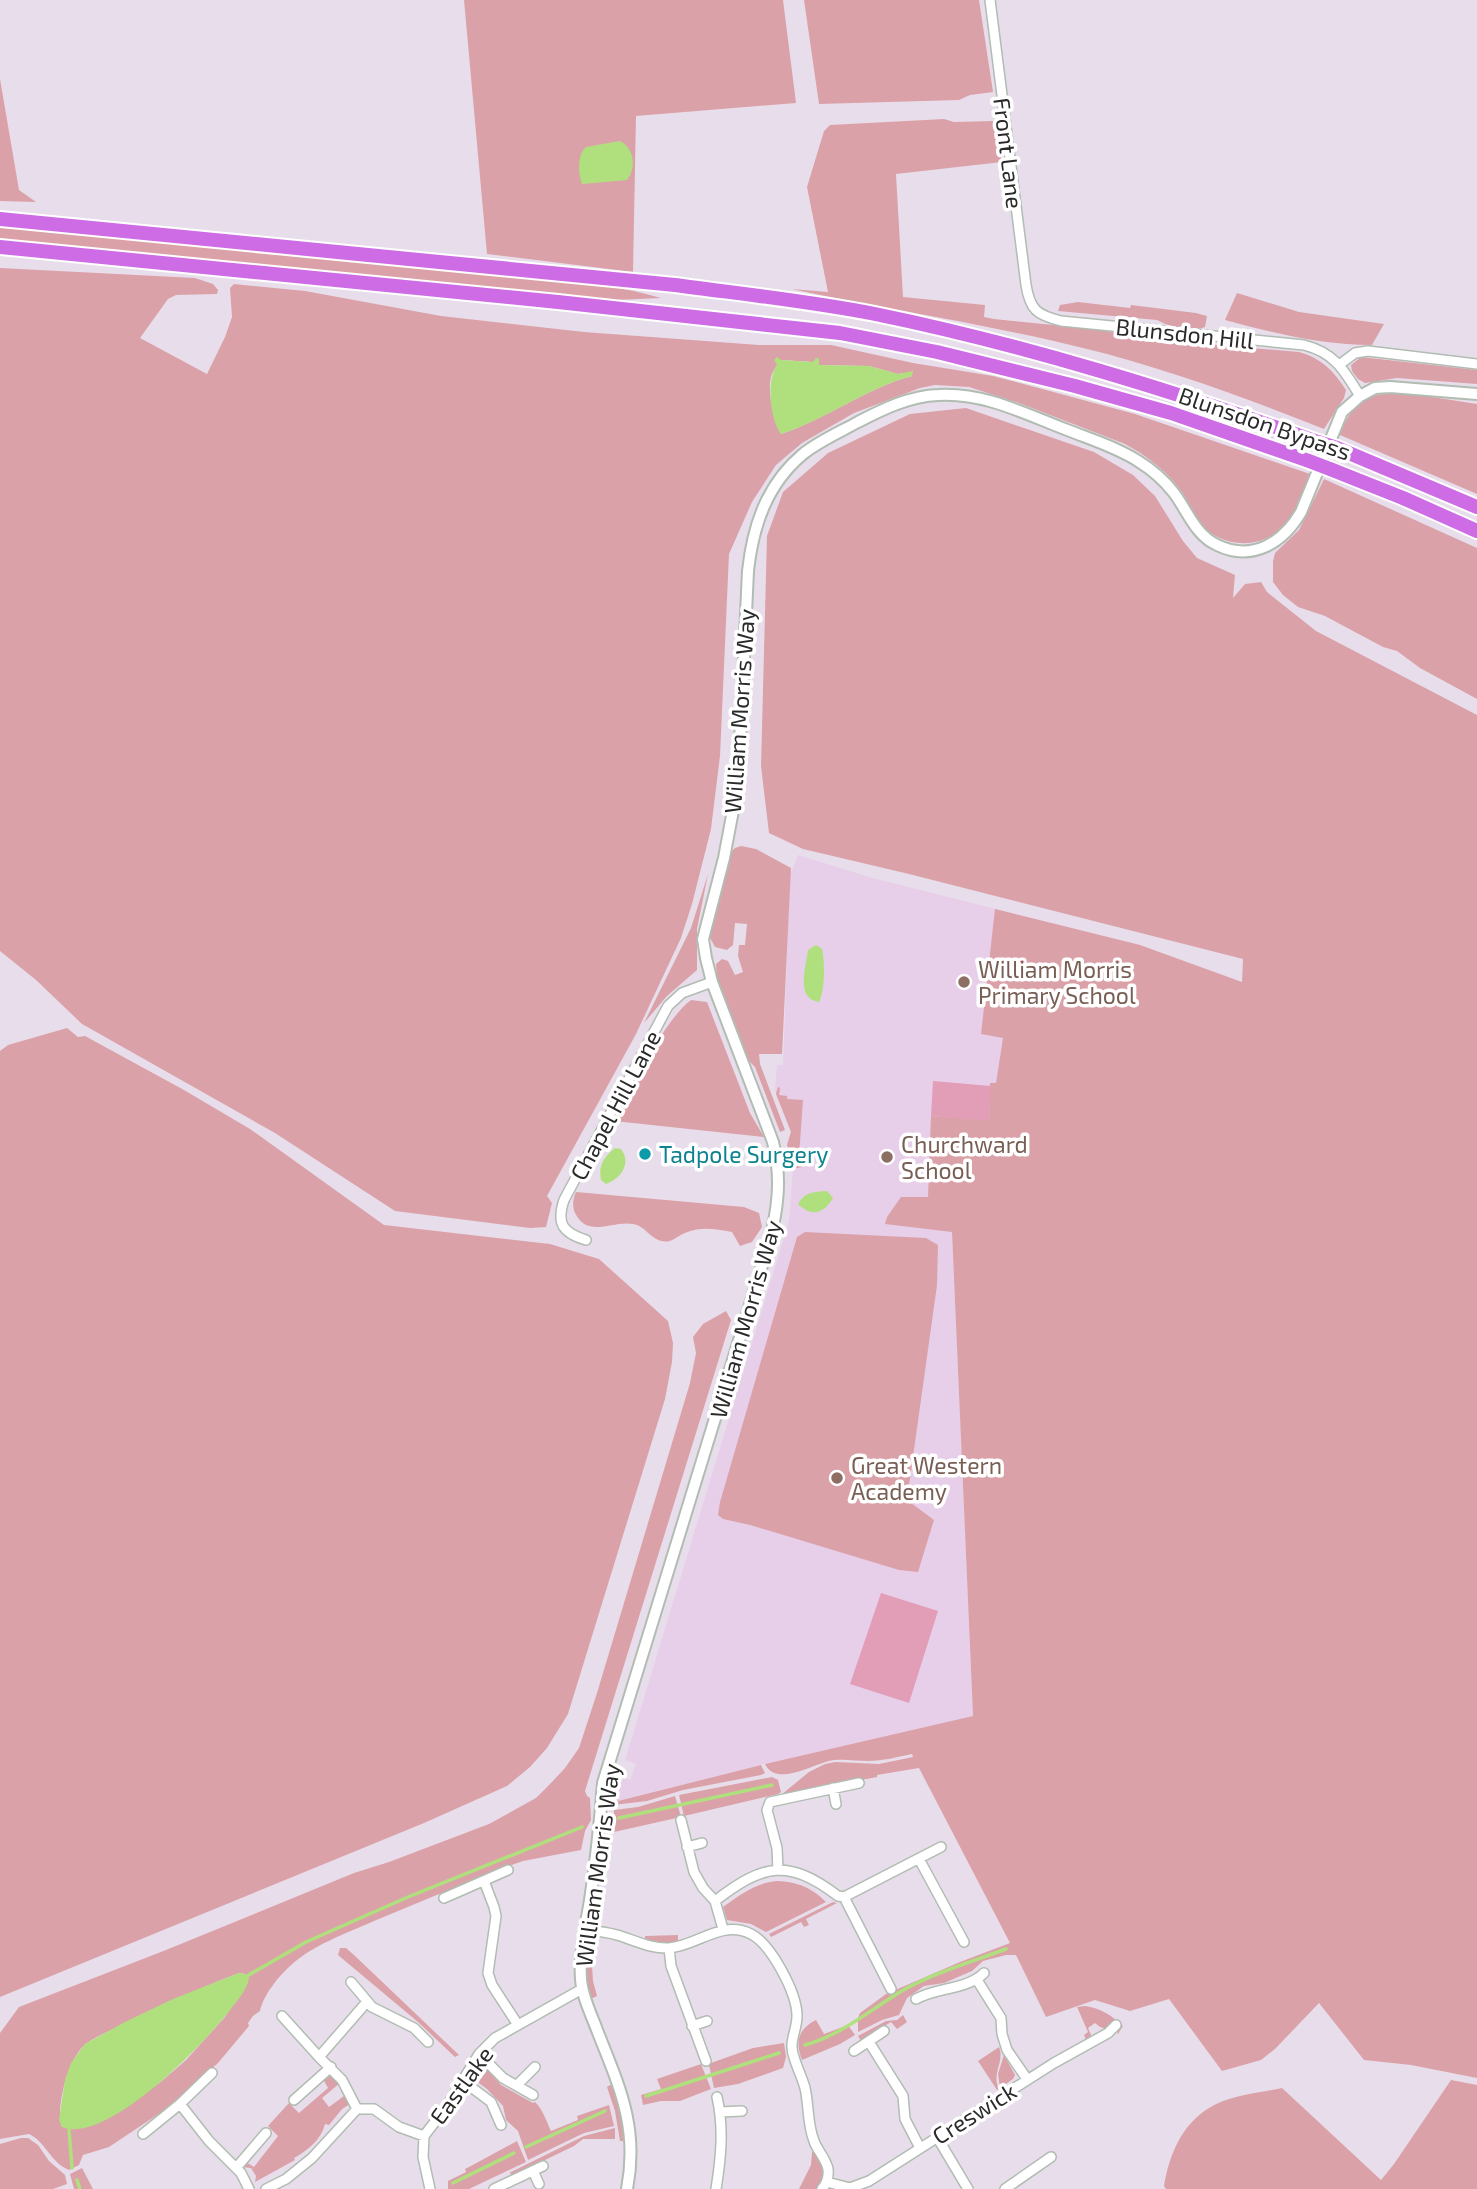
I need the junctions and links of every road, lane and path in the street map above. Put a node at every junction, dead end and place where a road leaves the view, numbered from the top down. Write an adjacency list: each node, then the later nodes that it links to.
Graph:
1 (990, 0): 4 (street, Front Lane)
2 (0, 219): 9 (highway, Blunsdon Bypass, bridge)
3 (0, 247): 10 (highway, Blunsdon Bypass, bridge)
4 (1031, 304): 6 (street, Blunsdon Hill)
5 (1477, 364): 6 (street)
6 (1339, 365): 8 (street, Blunsdon Hill)
7 (1477, 394): 8 (street)
8 (1360, 396): 11 (street, William Morris Way)
9 (1477, 507)
10 (1477, 531)
11 (712, 982): 12 (street, Chapel Hill Lane); 28 (street, William Morris Way)
12 (586, 1240)
13 (859, 1783): 14 (street)
14 (832, 1788): 15 (street); 22 (street)
15 (836, 1804)
16 (681, 1820): 18 (street)
17 (702, 1843): 18 (street)
18 (687, 1847): 26 (street)
19 (941, 1847): 20 (street)
20 (919, 1858): 24 (street); 29 (street)
21 (508, 1870): 23 (street)
22 (778, 1870): 24 (street); 26 (street)
23 (484, 1881): 25 (street); 38 (street)
24 (844, 1897): 33 (street)
25 (444, 1898)
26 (715, 1901): 27 (street)
27 (723, 1929): 30 (street); 72 (street)
28 (586, 1930): 30 (street); 32 (street, William Morris Way)
29 (964, 1942)
30 (669, 1948): 40 (street)
31 (351, 1982): 35 (street)
32 (582, 1989): 38 (street, Eastlake); 77 (street, William Morris Way)
33 (891, 1989)
34 (916, 1999): 51 (street)
35 (366, 2003): 42 (street); 46 (street)
36 (282, 2016): 46 (street)
37 (707, 2021): 40 (street)
38 (518, 2025): 45 (street, Eastlake)
39 (1116, 2025): 51 (street, Creswick)
40 (692, 2026): 47 (street)
41 (884, 2031): 43 (street)
42 (428, 2042)
43 (869, 2042): 44 (street); 66 (street)
44 (855, 2051)
45 (479, 2054): 52 (street, Eastlake); 53 (street)
46 (319, 2057): 48 (street)
47 (706, 2061)
48 (331, 2067): 56 (street); 58 (street)
49 (534, 2067): 53 (street)
50 (212, 2074): 57 (street)
51 (1027, 2079): 65 (street, Creswick)
52 (463, 2081): 61 (street); 64 (street, Eastlake)
53 (517, 2085): 54 (street)
54 (533, 2095)
55 (717, 2097): 60 (street)
56 (294, 2100)
57 (180, 2104): 63 (street); 69 (street)
58 (357, 2109): 64 (street); 74 (street)
59 (742, 2111): 60 (street)
60 (720, 2112): 78 (street)
61 (501, 2125)
62 (266, 2133): 69 (street)
63 (143, 2134)
64 (424, 2136): 75 (street, Eastlake)
65 (937, 2137): 66 (street, Creswick); 79 (street)
66 (920, 2148): 72 (street, Creswick)
67 (1050, 2160): 80 (street)
68 (543, 2166): 70 (street)
69 (236, 2168): 73 (street)
70 (533, 2171): 71 (street); 76 (street)
71 (539, 2184)
72 (825, 2185)
73 (249, 2189)
74 (266, 2189)
75 (430, 2189)
76 (494, 2189)
77 (627, 2189)
78 (716, 2189)
79 (968, 2189)
80 (1005, 2189)

